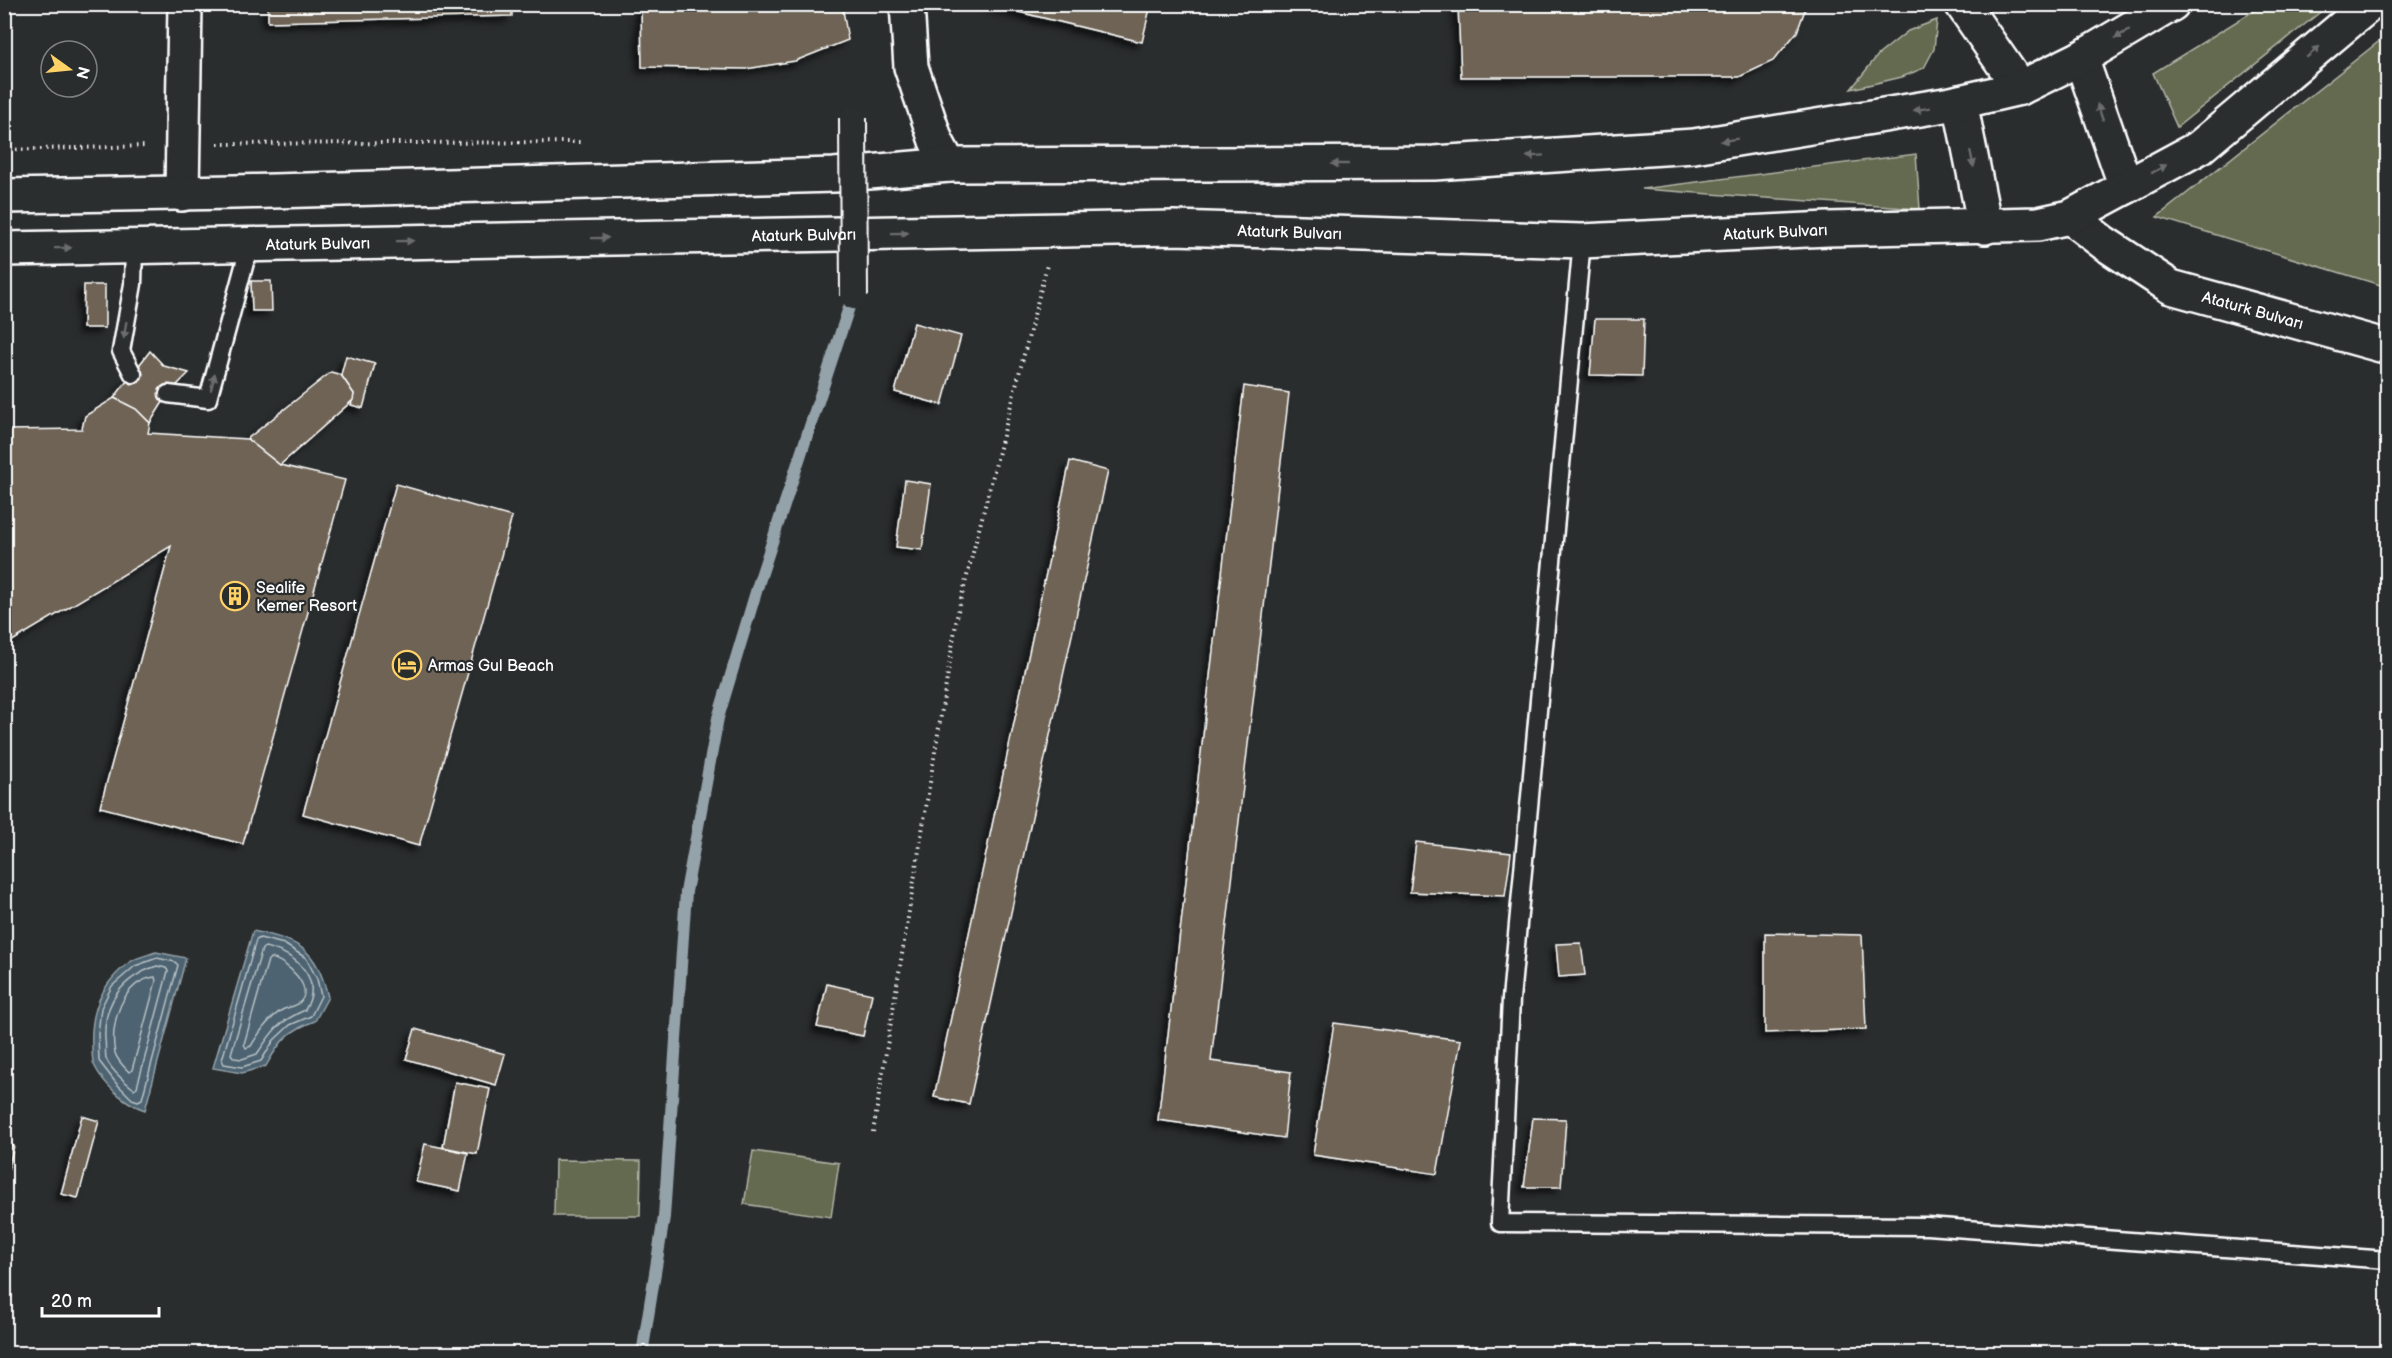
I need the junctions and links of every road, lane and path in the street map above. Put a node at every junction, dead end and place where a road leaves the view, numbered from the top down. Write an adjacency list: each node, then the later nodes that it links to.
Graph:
1 (186, 4): 12 (main road)
2 (907, 4): 10 (main road)
3 (1962, 4): 7 (main road)
4 (2172, 4): 6 (main road, one-way to 6)
5 (2370, 4): 11 (main road, one-way to 5)
6 (2081, 58): 7 (main road); 11 (main road, one-way to 6)
7 (2020, 88): 8 (main road)
8 (1960, 102): 10 (main road, one-way to 10); 15 (main road, one-way to 15)
9 (853, 118): 21 (street, bridge)
10 (949, 165): 12 (main road)
11 (2126, 187): 14 (main road)
12 (171, 194): 13 (main road); 19 (main road)
13 (4, 196)
14 (2070, 218): 15 (main road, Ataturk Bulvarı); 22 (main road, Ataturk Bulvarı)
15 (1985, 227): 17 (main road, Ataturk Bulvarı)
16 (1056, 230): 17 (main road, Ataturk Bulvarı); 18 (main road, Ataturk Bulvarı, one-way to 16); 25 (path)
17 (1582, 241): 26 (lane)
18 (250, 244): 19 (main road, Ataturk Bulvarı); 24 (lane, one-way to 18)
19 (147, 247): 20 (main road, Ataturk Bulvarı, one-way to 19); 23 (lane, one-way to 23)
20 (4, 249)
21 (854, 296)
22 (2388, 347)
23 (133, 374)
24 (168, 394)
25 (873, 1132)
26 (2388, 1260)

